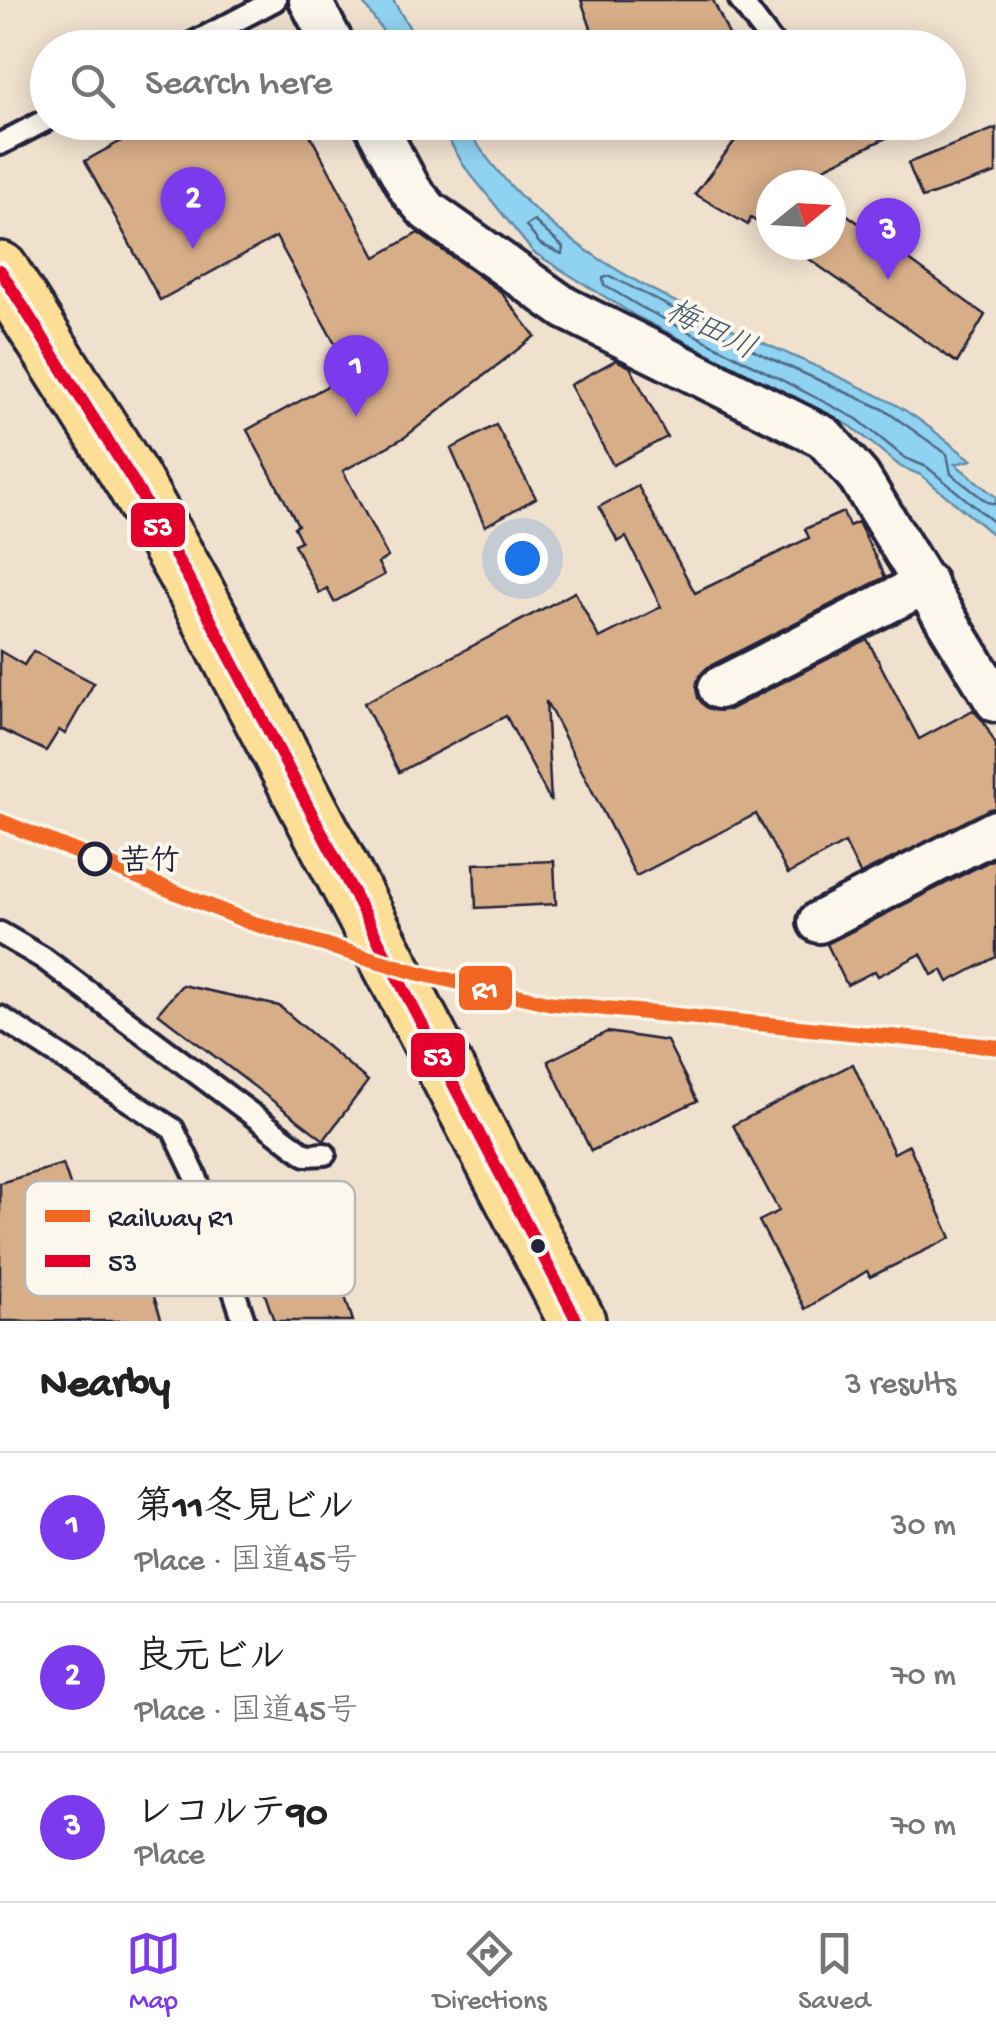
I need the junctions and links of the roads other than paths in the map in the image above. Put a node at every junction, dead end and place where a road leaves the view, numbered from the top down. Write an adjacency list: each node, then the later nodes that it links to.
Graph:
1 (275, 0): 4 (lane)
2 (310, 0): 5 (street)
3 (740, 0): 6 (lane)
4 (218, 30)
5 (326, 30)
6 (762, 30)
7 (30, 128): 9 (lane)
8 (384, 140): 11 (street)
9 (0, 144)
10 (0, 270): 22 (highway)
11 (926, 583): 12 (street); 13 (street)
12 (719, 688)
13 (996, 701)
14 (996, 831): 15 (street)
15 (820, 922)
16 (0, 933): 18 (lane)
17 (0, 1017): 19 (lane)
18 (324, 1154)
19 (197, 1181)
20 (236, 1296): 21 (lane)
21 (244, 1321)
22 (576, 1321)

